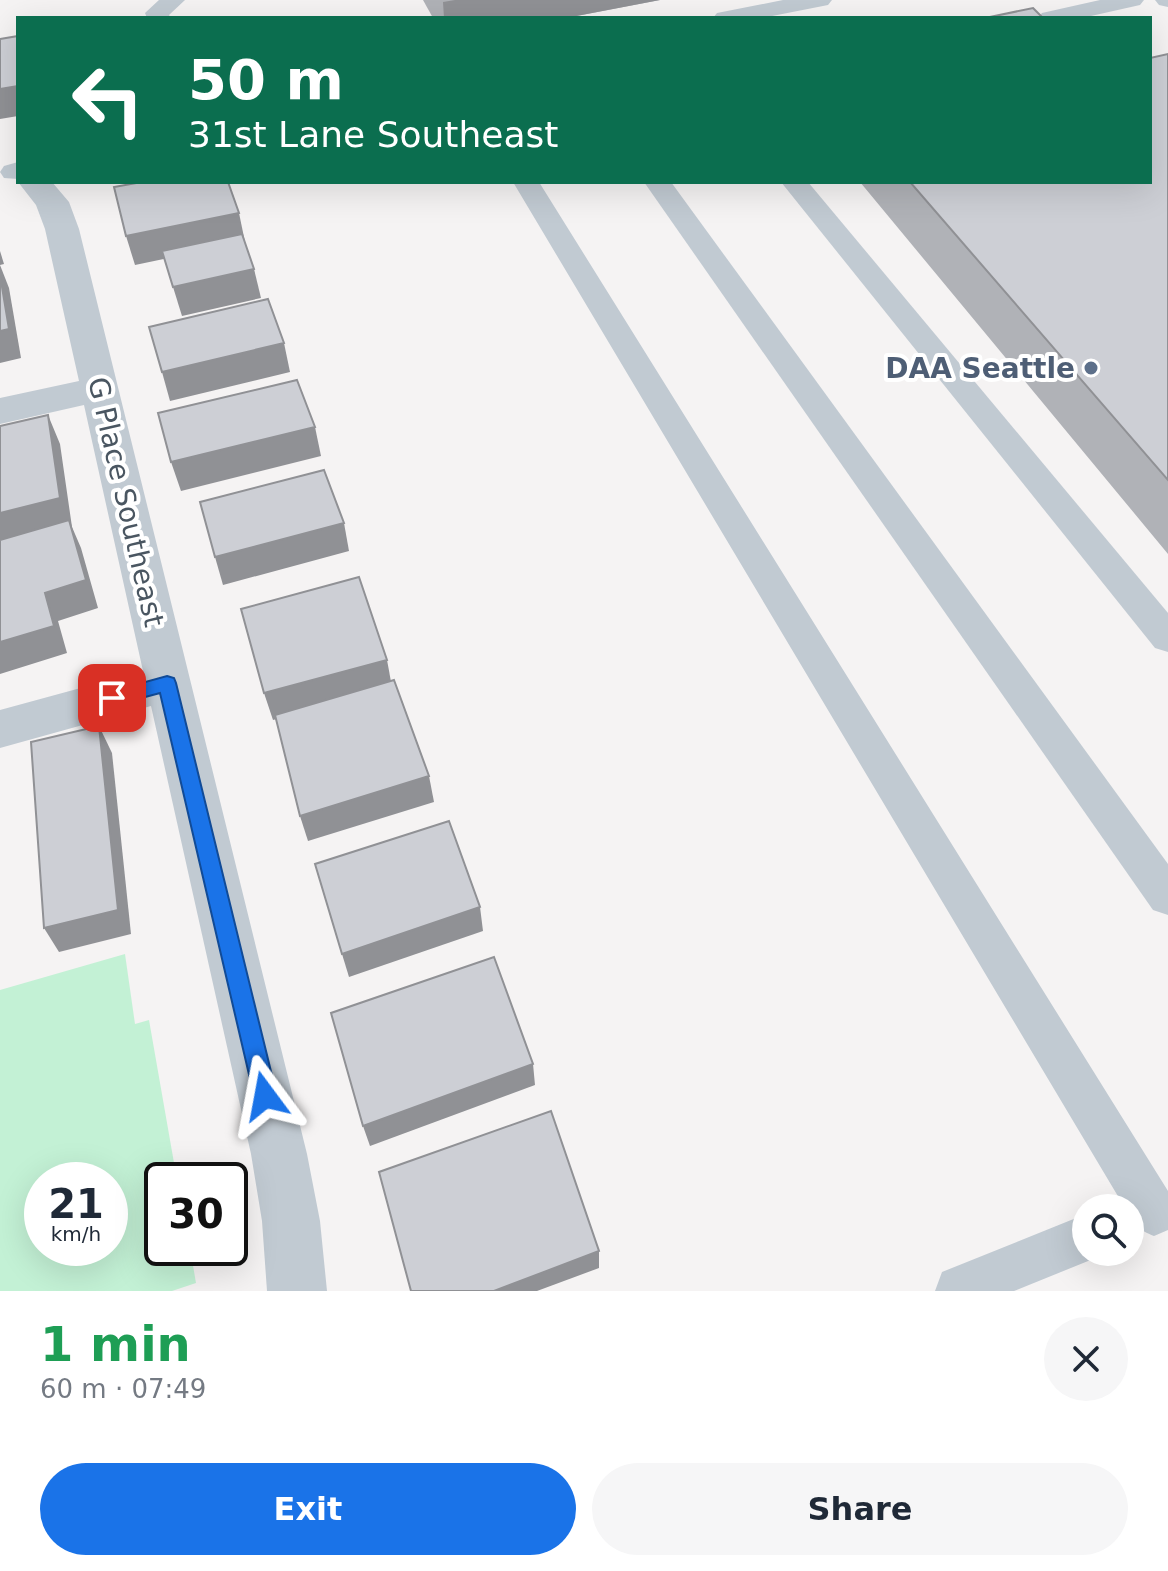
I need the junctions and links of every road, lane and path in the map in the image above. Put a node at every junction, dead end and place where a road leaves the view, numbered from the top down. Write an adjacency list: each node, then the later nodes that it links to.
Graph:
1 (173, 0): 4 (lane)
2 (820, 0): 5 (lane)
3 (1132, 0): 6 (lane)
4 (158, 16)
5 (736, 16)
6 (1059, 16)
7 (30, 184): 11 (street, G Place Southeast)
8 (527, 184): 17 (lane)
9 (658, 184): 16 (lane)
10 (796, 184): 13 (lane)
11 (101, 389): 12 (street); 14 (street, G Place Southeast)
12 (0, 411)
13 (1168, 638)
14 (167, 683): 15 (street); 20 (street, G Place Southeast)
15 (0, 729)
16 (1168, 897)
17 (1151, 1213)
18 (1072, 1244): 19 (lane)
19 (959, 1289)
20 (297, 1291)

